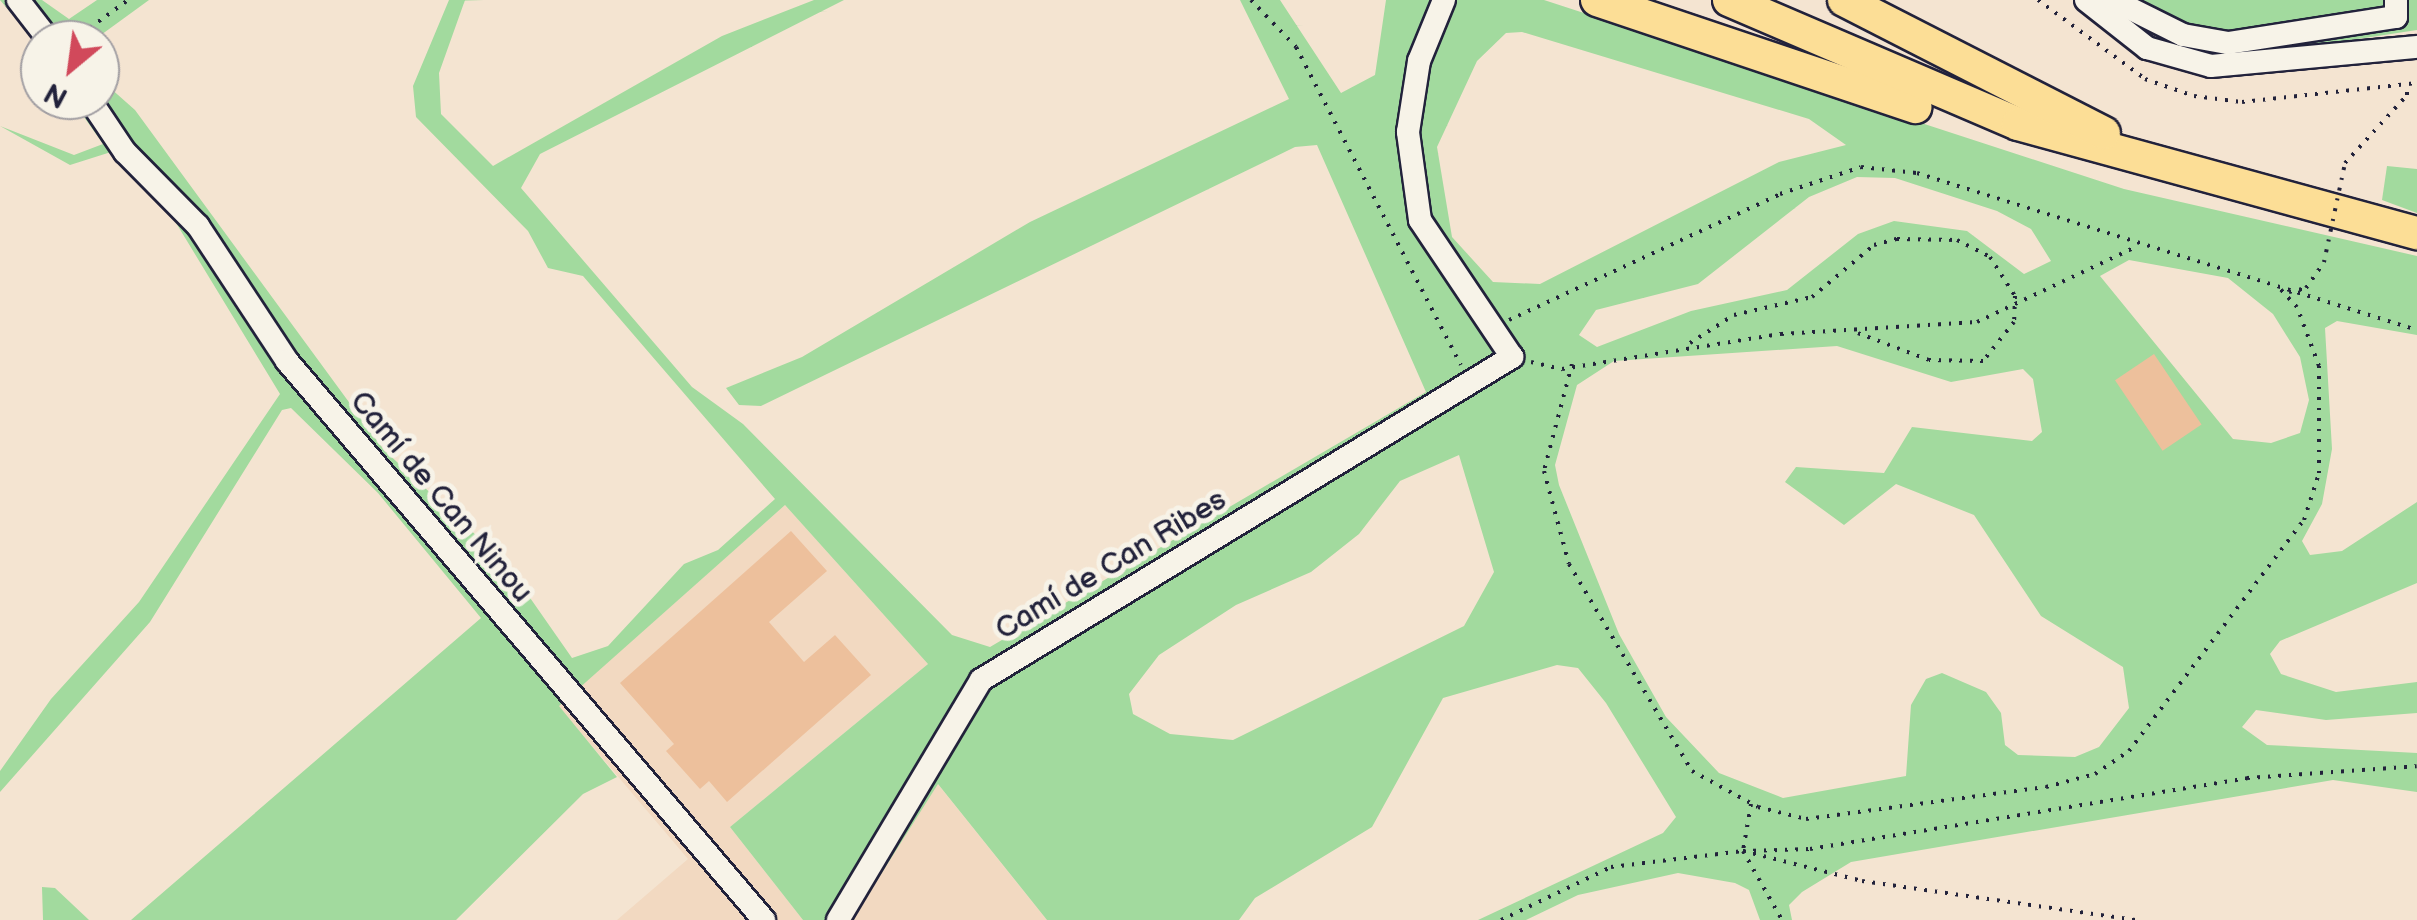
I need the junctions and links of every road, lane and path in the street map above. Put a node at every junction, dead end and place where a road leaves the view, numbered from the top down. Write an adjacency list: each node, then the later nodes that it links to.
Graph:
1 (18, 0): 11 (street)
2 (128, 0): 12 (path)
3 (1251, 0): 28 (path)
4 (1444, 0): 22 (street)
5 (1597, 0): 16 (highway)
6 (1729, 0): 16 (highway)
7 (1844, 0): 16 (highway)
8 (2086, 0): 13 (street)
9 (2113, 0): 10 (street)
10 (2396, 0)
11 (34, 20)
12 (100, 20)
13 (2417, 47)
14 (2407, 84): 20 (path, bridge)
15 (103, 120): 32 (street, Camí de Can Ninou)
16 (2208, 181): 17 (highway)
17 (2417, 233)
18 (2140, 246): 19 (path); 21 (path); 22 (path)
19 (2280, 288): 20 (path); 30 (path)
20 (2289, 292): 23 (path)
21 (2015, 309): 24 (path); 24 (path); 25 (path)
22 (1490, 329): 26 (street)
23 (2417, 330)
24 (1854, 332): 25 (path)
25 (1686, 346): 27 (path)
26 (1512, 357): 27 (path); 28 (street, Camí de Can Ribes)
27 (1572, 364): 30 (path)
28 (1470, 382): 33 (street, Camí de Can Ribes)
29 (2417, 766): 31 (path)
30 (1751, 804): 31 (path)
31 (1742, 851): 34 (path); 35 (path); 36 (path)
32 (764, 920)
33 (838, 920)
34 (1502, 920)
35 (1782, 920)
36 (2135, 920)

